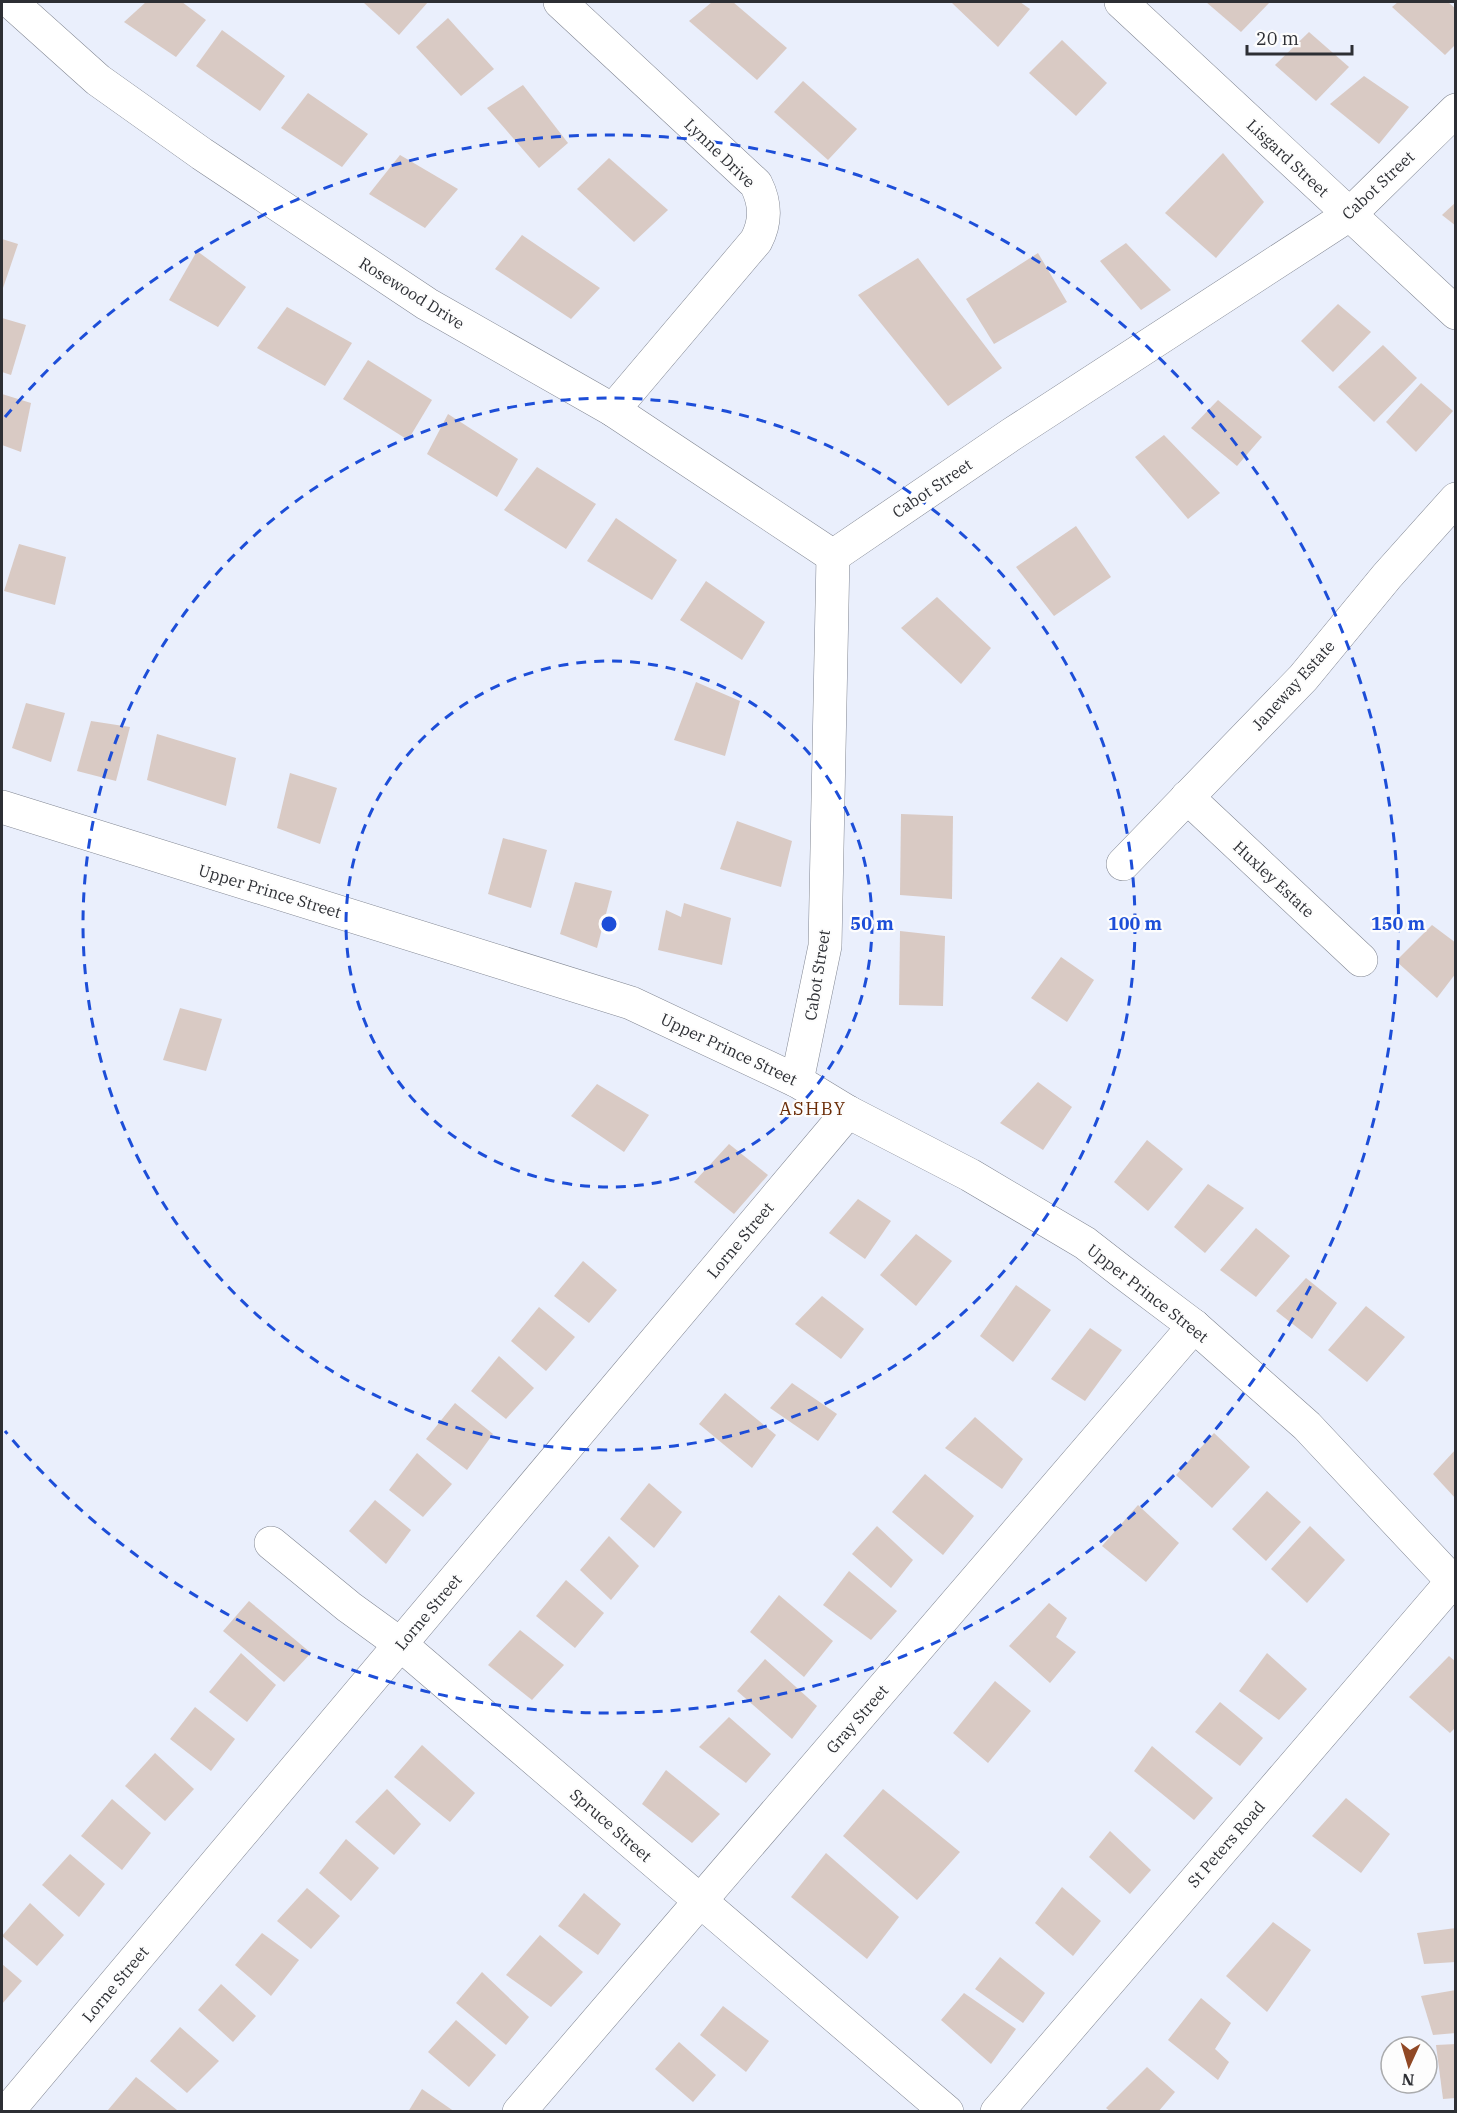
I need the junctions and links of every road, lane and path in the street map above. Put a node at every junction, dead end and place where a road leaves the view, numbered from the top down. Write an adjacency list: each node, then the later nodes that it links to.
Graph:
1 (11, 2): 7 (street, Rosewood Drive)
2 (560, 2): 7 (street, Lynne Drive)
3 (1121, 2): 5 (street, Lisgard Street)
4 (1455, 110): 5 (street, Cabot Street)
5 (1349, 215): 6 (street, Lisgard Street); 9 (street, Cabot Street)
6 (1455, 313)
7 (613, 410): 9 (street, Rosewood Drive)
8 (1455, 499): 10 (street, Janeway Estate)
9 (833, 556): 14 (street, Cabot Street)
10 (1187, 797): 12 (street, Janeway Estate); 13 (street, Huxley Estate)
11 (2, 807): 14 (street, Upper Prince Street)
12 (1123, 864)
13 (1361, 960)
14 (797, 1081): 15 (street, Upper Prince Street)
15 (848, 1112): 16 (street, Upper Prince Street); 19 (street, Lorne Street)
16 (1194, 1326): 18 (street, Upper Prince Street); 20 (street, Gray Street)
17 (271, 1543): 19 (street, Spruce Street)
18 (1454, 1581): 24 (street, St Peters Road)
19 (400, 1644): 20 (street, Spruce Street); 21 (street, Lorne Street)
20 (700, 1901): 22 (street, Gray Street); 23 (street, Spruce Street)
21 (8, 2112)
22 (519, 2112)
23 (946, 2112)
24 (997, 2112)

